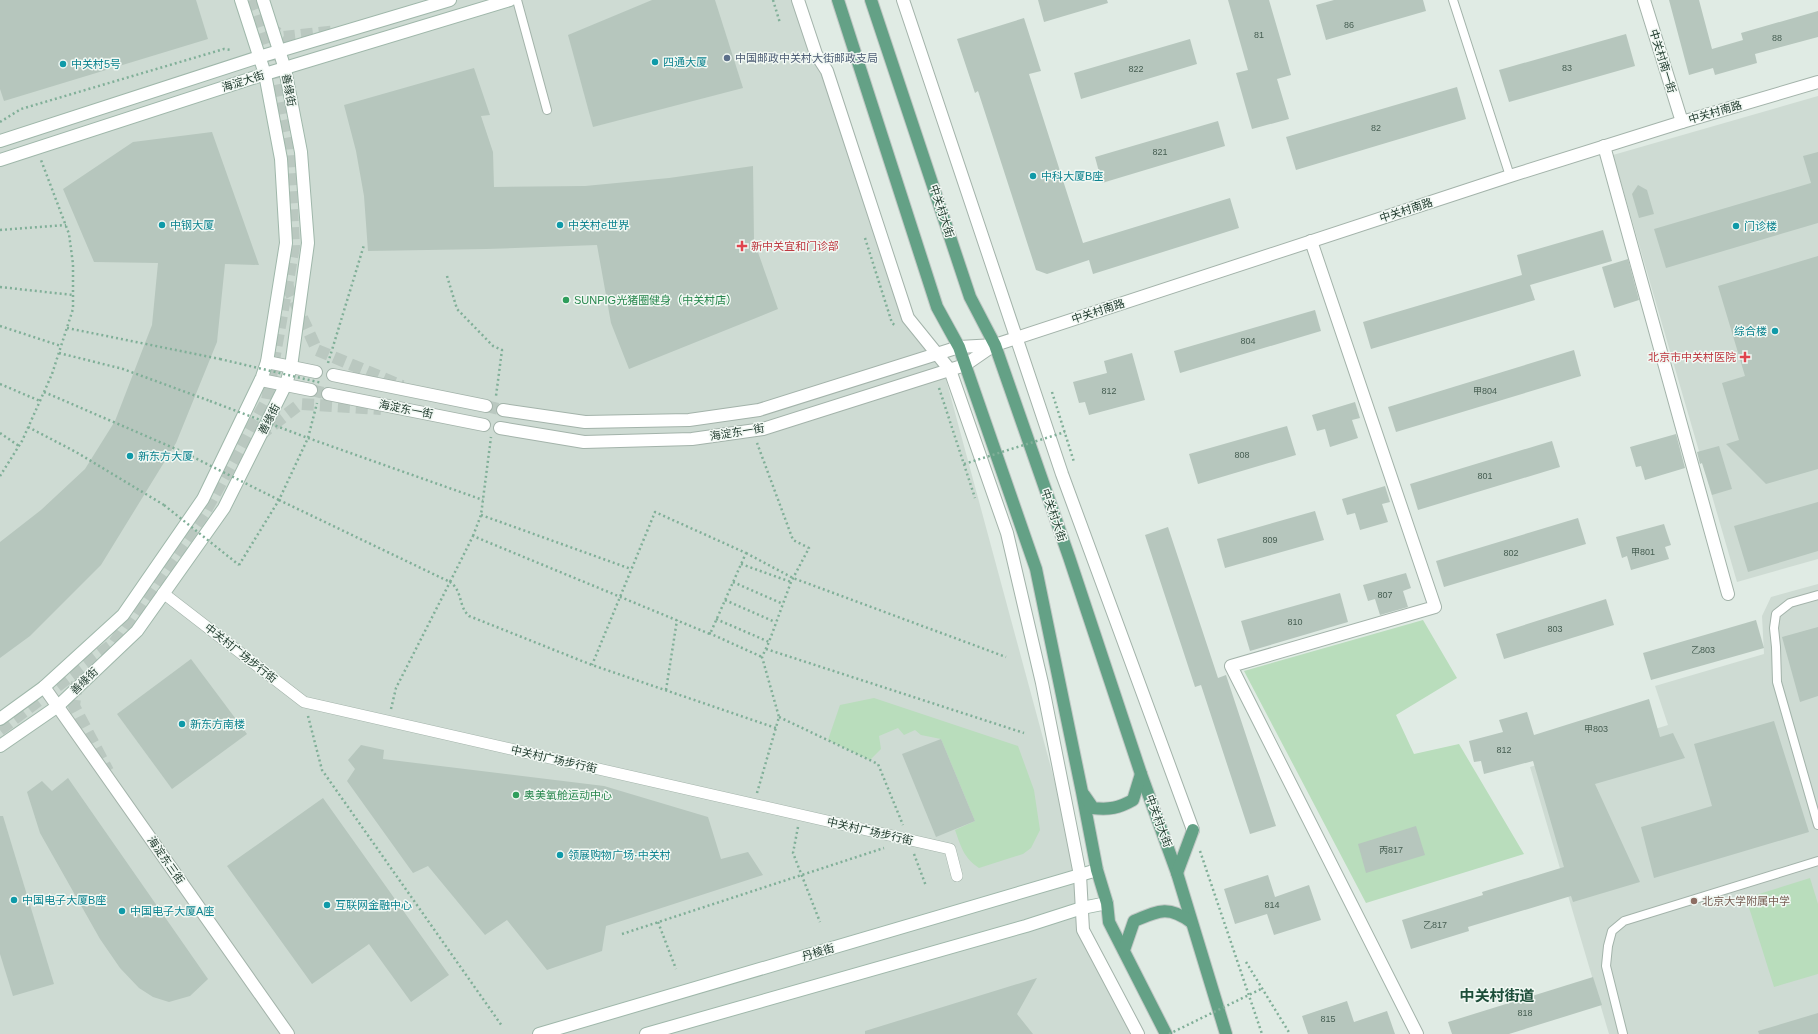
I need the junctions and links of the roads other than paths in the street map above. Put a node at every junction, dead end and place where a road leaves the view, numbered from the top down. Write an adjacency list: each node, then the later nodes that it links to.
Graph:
1 (241, 0): 13 (street, 善缘街)
2 (263, 0): 12 (street, 善缘街)
3 (450, 0): 12 (street, 海淀大街)
4 (510, 0): 14 (street, 海淀大街)
5 (516, 0): 17 (lane)
6 (798, 0): 27 (street)
7 (838, 0): 26 (main road)
8 (871, 0): 25 (main road, 中关村大街)
9 (903, 0): 24 (street, 中关村大街)
10 (1453, 0): 22 (lane)
11 (1644, 0): 18 (street, 中关村南一街)
12 (280, 52): 13 (street, 海淀大街); 14 (street, 善缘街)
13 (259, 57): 15 (street, 善缘街); 19 (street, 海淀大街)
14 (285, 69): 15 (street, 海淀大街); 30 (street, 善缘街)
15 (265, 74): 21 (street, 海淀大街); 28 (street, 善缘街)
16 (1818, 82): 18 (street, 中关村南路)
17 (548, 110)
18 (1682, 122): 20 (street, 中关村南路)
19 (0, 141)
20 (1604, 146): 22 (street, 中关村南路); 39 (street)
21 (0, 160)
22 (1510, 176): 23 (street, 中关村南路)
23 (1311, 241): 24 (street, 中关村南路); 64 (street)
24 (1016, 338): 25 (street, 中关村南路); 48 (street, 中关村大街)
25 (995, 345): 26 (street, 海淀东一街); 29 (street, 海淀东一街); 45 (main road, 中关村大街)
26 (959, 347): 27 (street, 海淀东一街); 29 (main road)
27 (938, 354): 31 (street); 35 (street, 海淀东一街)
28 (267, 362): 30 (street, 海淀东一街); 32 (street, 善缘街)
29 (965, 365): 31 (street, 海淀东一街); 46 (main road)
30 (291, 367): 33 (street, 善缘街); 34 (street, 海淀东一街)
31 (950, 370): 37 (street, 海淀东一街); 52 (street)
32 (261, 380): 33 (street, 海淀东一街); 41 (street, 善缘街)
33 (286, 384): 36 (street, 海淀东一街); 38 (street, 善缘街)
34 (486, 406)
35 (503, 410)
36 (484, 425)
37 (500, 428)
38 (163, 593): 42 (street, 善缘街); 53 (street, 中关村广场步行街)
39 (1728, 594)
40 (1818, 595): 47 (lane)
41 (44, 687): 42 (street, 海淀东三街); 43 (street, 善缘街)
42 (58, 706): 44 (street, 善缘街); 58 (street, 海淀东三街)
43 (0, 719)
44 (0, 746)
45 (1141, 774): 46 (main road); 51 (main road, 中关村大街)
46 (1082, 792): 50 (main road)
47 (1818, 825)
48 (1193, 830): 51 (main road)
49 (1818, 861): 65 (lane)
50 (1097, 870): 52 (street, 丹棱街); 54 (main road)
51 (1177, 872): 56 (main road, 中关村大街)
52 (1080, 875): 55 (street); 59 (street, 丹棱街)
53 (956, 876)
54 (1107, 903): 55 (street); 57 (main road)
55 (1082, 908): 60 (street); 61 (street)
56 (1191, 922): 57 (main road); 63 (main road, 中关村大街)
57 (1124, 950): 62 (main road)
58 (288, 1034)
59 (539, 1034)
60 (646, 1034)
61 (1138, 1034)
62 (1168, 1034)
63 (1226, 1034)
64 (1417, 1034)
65 (1623, 1034)

